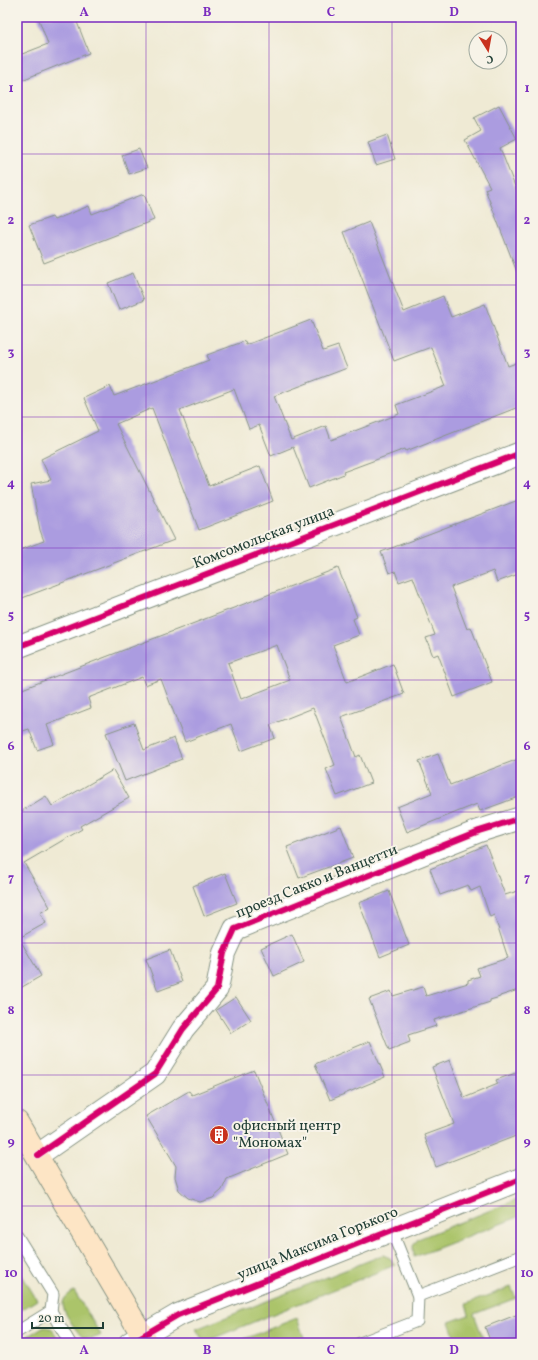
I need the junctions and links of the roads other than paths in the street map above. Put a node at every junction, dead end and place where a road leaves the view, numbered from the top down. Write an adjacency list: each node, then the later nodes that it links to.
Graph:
1 (521, 453): 2 (street, Комсомольская улица)
2 (17, 647)
3 (521, 818): 5 (street, проезд Сакко и Ванцетти)
4 (17, 1122): 5 (main road)
5 (38, 1155): 13 (main road)
6 (521, 1179): 7 (street, улица Максима Горького)
7 (391, 1229): 10 (lane); 13 (street, улица Максима Горького)
8 (17, 1236): 11 (lane)
9 (521, 1256): 10 (lane)
10 (418, 1296): 15 (lane)
11 (51, 1311): 12 (lane); 14 (lane)
12 (17, 1332)
13 (140, 1340)
14 (70, 1343)
15 (360, 1343)

